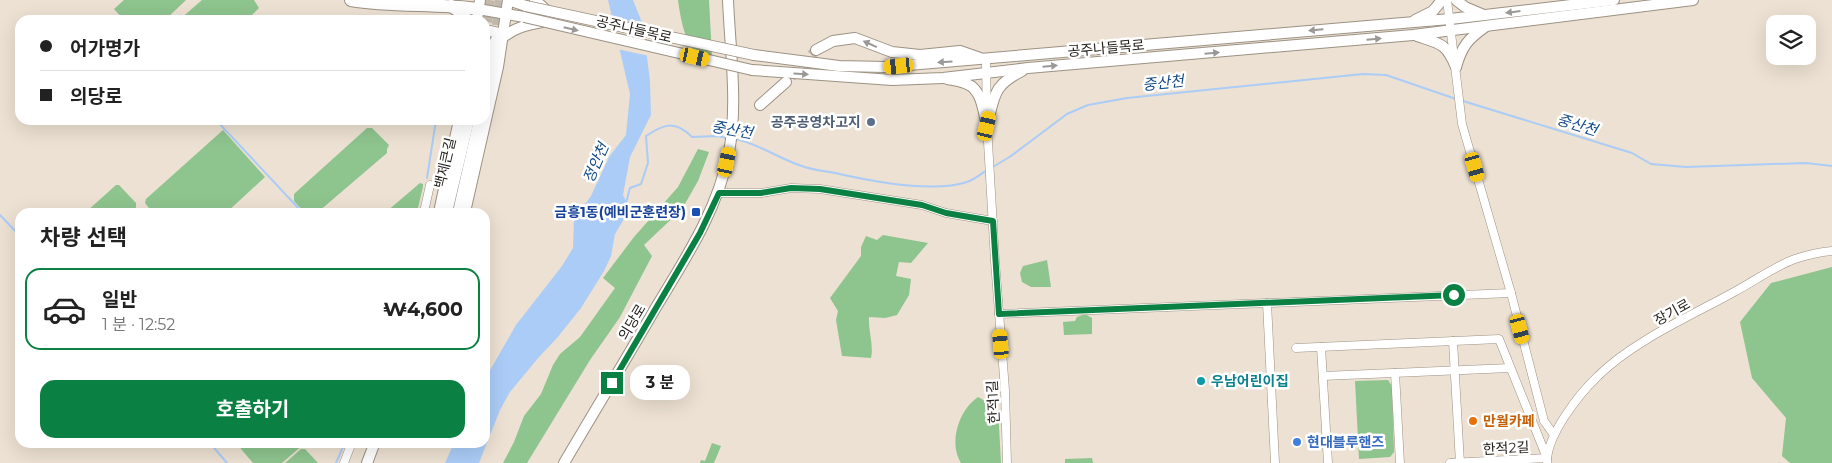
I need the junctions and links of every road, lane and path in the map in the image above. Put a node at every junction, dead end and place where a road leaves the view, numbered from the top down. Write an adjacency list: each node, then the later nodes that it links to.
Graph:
1 (351, 0): 10 (highway)
2 (508, 0): 12 (main road, 공주나들목로, bridge); 13 (main road)
3 (535, 0): 12 (main road)
4 (728, 0): 39 (main road, 의당로)
5 (1442, 0): 18 (main road)
6 (1447, 0): 15 (street)
7 (1456, 0): 16 (main road)
8 (1614, 0): 16 (main road, 공주나들목로, one-way to 16)
9 (1694, 0): 16 (main road, 공주나들목로)
10 (449, 5): 11 (highway); 14 (highway)
11 (478, 10): 13 (main road, 공주나들목로)
12 (546, 10): 24 (main road, 공주나들목로, one-way to 12, bridge)
13 (506, 14): 17 (main road, 공주나들목로); 22 (main road)
14 (463, 15)
15 (1450, 19): 16 (main road, 공주나들목로); 18 (main road, 공주나들목로); 19 (street)
16 (1486, 20): 19 (main road, 공주나들목로); 27 (main road)
17 (523, 22): 22 (main road); 29 (main road, 공주나들목로, one-way to 29, bridge)
18 (1412, 22): 24 (main road, 공주나들목로, one-way to 24)
19 (1452, 30): 21 (main road, 공주나들목로); 27 (street)
20 (490, 31): 22 (main road)
21 (1413, 35): 25 (main road, 공주나들목로, one-way to 21); 27 (main road)
22 (498, 40): 26 (main road); 31 (main road)
23 (816, 50): 24 (main road, one-way to 23)
24 (986, 60): 28 (street, 한적1길)
25 (1028, 68): 28 (main road, 공주나들목로); 37 (main road)
26 (490, 70)
27 (1457, 70): 47 (street)
28 (986, 73): 29 (main road, 공주나들목로); 37 (street, 한적1길)
29 (944, 78): 37 (main road)
30 (786, 82): 32 (main road)
31 (490, 93)
32 (760, 105)
33 (458, 125): 41 (main road)
34 (468, 125): 42 (main road, 백제큰길)
35 (478, 125): 43 (main road, 백제큰길)
36 (485, 125): 44 (main road)
37 (987, 126): 45 (street, 한적1길)
38 (430, 185): 40 (street)
39 (719, 193): 45 (street); 64 (main road, 의당로)
40 (425, 208)
41 (440, 208)
42 (448, 208)
43 (459, 208)
44 (466, 208)
45 (993, 221): 49 (street, 한적1길)
46 (1832, 251): 57 (street, 장기로)
47 (1511, 293): 48 (street); 57 (street)
48 (1267, 303): 49 (street); 66 (street)
49 (999, 314): 65 (street, 한적1길)
50 (1453, 341): 51 (street, 한적2길); 53 (street, 한적2길); 54 (street)
51 (1321, 347): 52 (street, 한적2길); 56 (street)
52 (1296, 348)
53 (1510, 368): 54 (street); 60 (street, 한적2길)
54 (1455, 371): 55 (street); 61 (street)
55 (1396, 373): 56 (street); 68 (street)
56 (1323, 376): 67 (street)
57 (1554, 435): 60 (street, 장기로)
58 (350, 448): 62 (street)
59 (373, 448): 63 (main road)
60 (1547, 461): 61 (street, 한적2길)
61 (1460, 462): 69 (street, 한적2길)
62 (344, 463)
63 (367, 463)
64 (564, 463)
65 (1007, 463)
66 (1275, 463)
67 (1328, 463)
68 (1400, 463)
69 (1450, 463)

